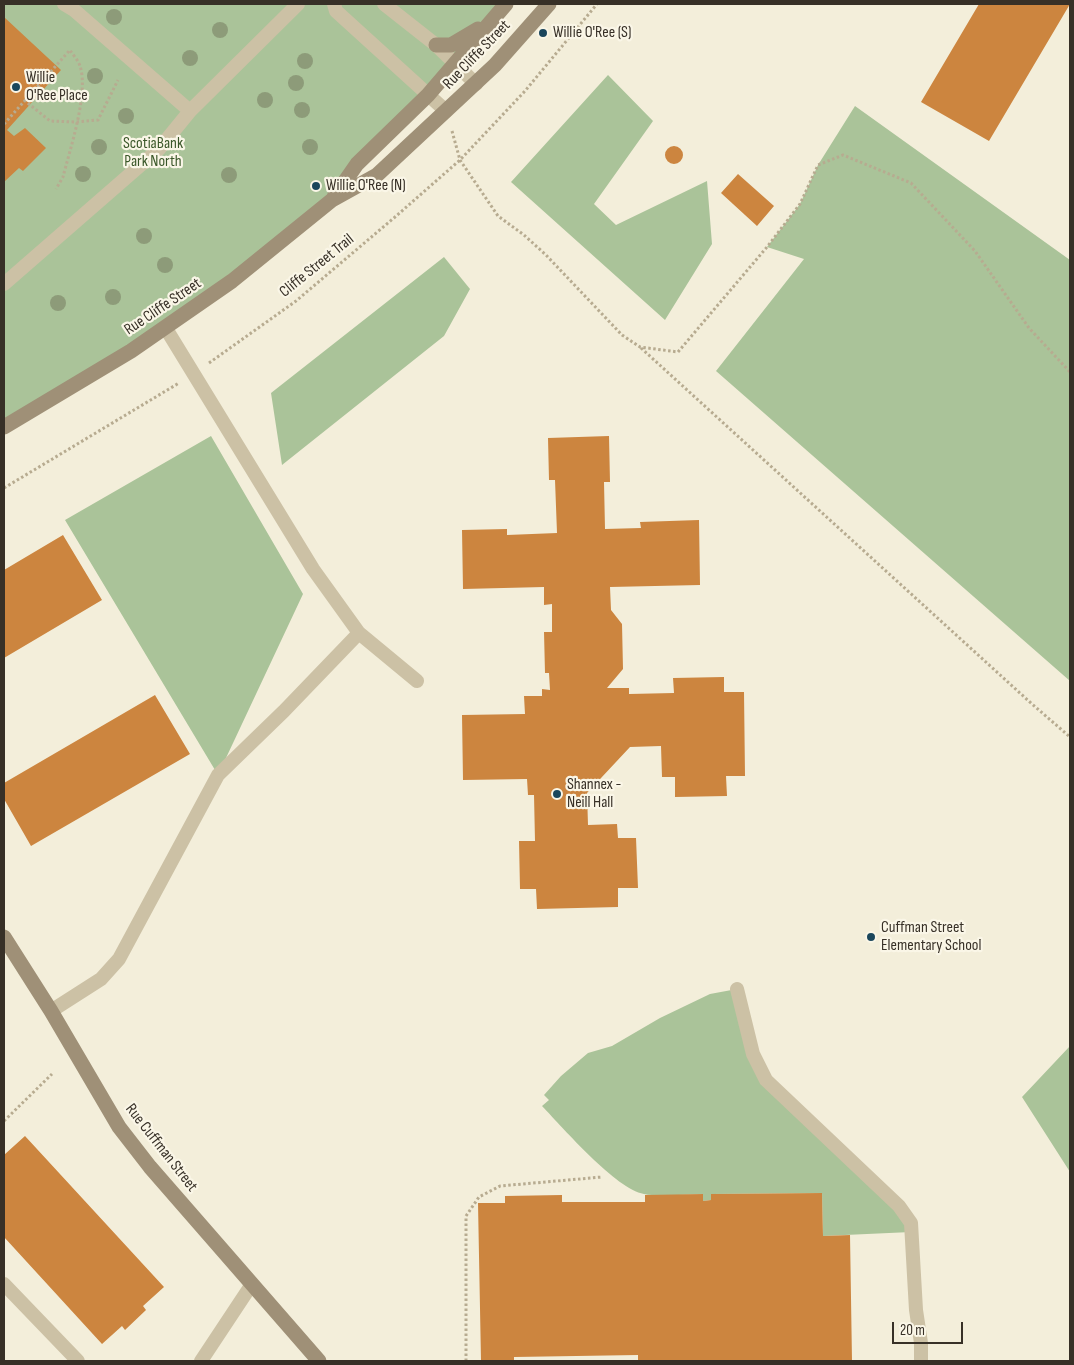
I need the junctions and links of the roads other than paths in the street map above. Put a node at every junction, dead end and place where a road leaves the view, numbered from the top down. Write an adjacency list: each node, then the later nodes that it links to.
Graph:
1 (64, 4): 12 (lane)
2 (298, 4): 12 (lane)
3 (334, 4): 11 (lane)
4 (384, 4): 8 (lane)
5 (506, 4): 7 (main road, Rue Cliffe Street)
6 (549, 4): 10 (main road, Rue Cliffe Street)
7 (492, 20): 8 (main road); 9 (main road, Rue Cliffe Street)
8 (436, 44): 9 (lane)
9 (456, 63): 10 (lane); 11 (main road, Rue Cliffe Street)
10 (476, 84): 13 (main road, Rue Cliffe Street)
11 (428, 94): 13 (lane); 14 (main road, Rue Cliffe Street)
12 (190, 111): 15 (lane)
13 (446, 111): 14 (main road, Rue Cliffe Street)
14 (332, 200): 16 (main road, Rue Cliffe Street)
15 (4, 284)
16 (165, 327): 17 (main road, Rue Cliffe Street); 18 (lane)
17 (4, 428)
18 (358, 633): 19 (lane); 22 (lane)
19 (417, 681)
20 (4, 936): 22 (main road, Rue Cuffman Street)
21 (737, 988): 28 (lane)
22 (51, 1011): 24 (main road, Rue Cuffman Street)
23 (4, 1284): 25 (lane)
24 (252, 1284): 26 (lane); 27 (main road, Rue Cuffman Street)
25 (78, 1361)
26 (202, 1361)
27 (319, 1361)
28 (922, 1361)

